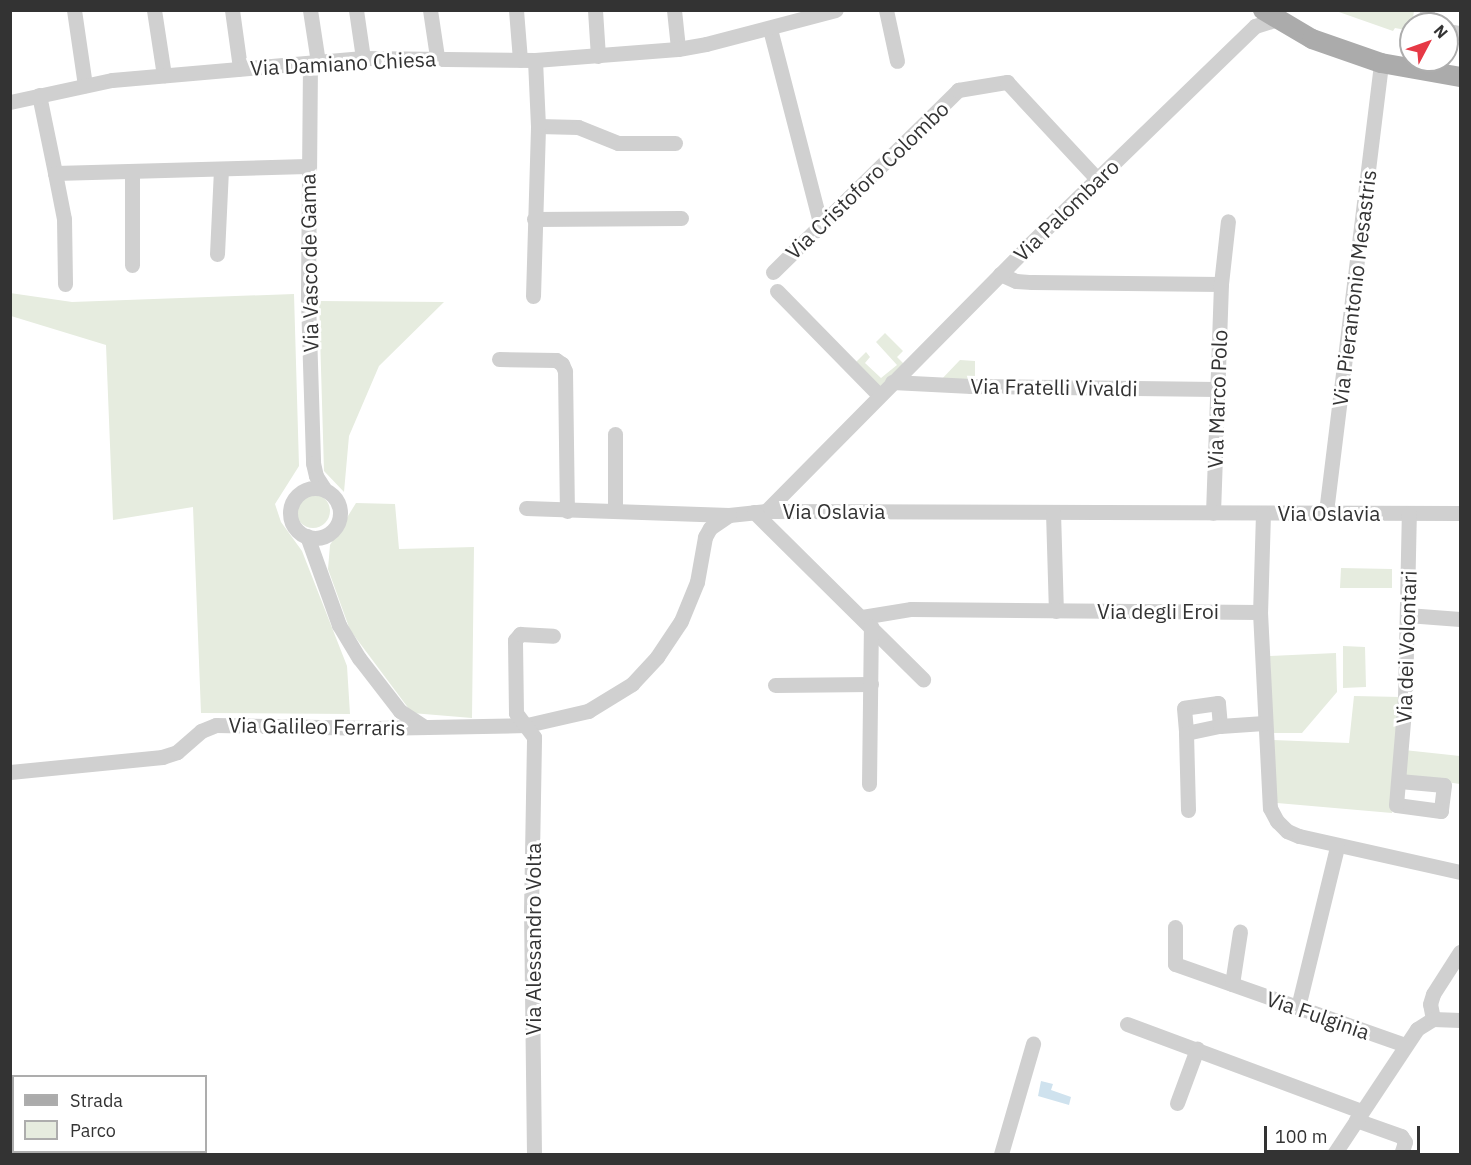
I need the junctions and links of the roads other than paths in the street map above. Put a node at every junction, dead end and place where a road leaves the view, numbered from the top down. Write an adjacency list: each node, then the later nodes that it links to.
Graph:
1 (74, 10): 26 (street)
2 (154, 10): 24 (street)
3 (232, 10): 23 (street)
4 (310, 10): 21 (street, Via Vasco de Gama)
5 (356, 10): 18 (street)
6 (430, 10): 17 (street)
7 (516, 10): 19 (street)
8 (595, 10): 16 (street)
9 (675, 10): 15 (street)
10 (836, 10): 14 (street, Via Damiano Chiesa)
11 (886, 10): 20 (street)
12 (1257, 10): 13 (street)
13 (1265, 19): 22 (main road); 35 (street, Via Palombaro)
14 (770, 28): 15 (street, Via Damiano Chiesa); 39 (street)
15 (678, 49): 16 (street, Via Damiano Chiesa)
16 (598, 56): 19 (street, Via Damiano Chiesa)
17 (437, 57): 18 (street, Via Damiano Chiesa); 19 (street, Via Damiano Chiesa)
18 (363, 58): 21 (street, Via Damiano Chiesa)
19 (528, 60): 29 (street)
20 (897, 61)
21 (314, 63): 23 (street, Via Damiano Chiesa); 31 (street, Via Vasco de Gama)
22 (1381, 63): 25 (main road); 63 (street, Via Pierantonio Mesastris)
23 (240, 68): 24 (street, Via Damiano Chiesa)
24 (164, 75): 26 (street, Via Damiano Chiesa)
25 (1461, 77)
26 (85, 84): 27 (street, Via Damiano Chiesa)
27 (39, 96): 28 (street, Via Damiano Chiesa); 34 (street)
28 (10, 102)
29 (538, 126): 30 (street); 37 (street)
30 (675, 143)
31 (307, 166): 32 (street); 55 (street, Via Vasco de Gama)
32 (221, 170): 33 (street); 40 (street)
33 (132, 172): 34 (street); 42 (street)
34 (55, 173): 46 (street)
35 (1098, 180): 39 (street, Via Cristoforo Colombo); 41 (street, Via Palombaro)
36 (681, 218): 37 (street)
37 (534, 219): 49 (street)
38 (1228, 221): 47 (street, Via Marco Polo)
39 (820, 224): 43 (street, Via Cristoforo Colombo)
40 (217, 254)
41 (1014, 260): 44 (street, Via Palombaro); 45 (street)
42 (132, 265)
43 (773, 272)
44 (1000, 274): 45 (street); 51 (street, Via Palombaro)
45 (1032, 282): 47 (street)
46 (65, 284)
47 (1221, 284): 52 (street, Via Marco Polo)
48 (777, 291): 53 (street)
49 (532, 296)
50 (499, 359): 59 (street)
51 (892, 382): 52 (street, Via Fratelli Vivaldi); 53 (street, Via Palombaro)
52 (1216, 389): 64 (street, Via Marco Polo)
53 (879, 395): 61 (street, Via Palombaro)
54 (615, 434): 60 (street)
55 (313, 463): 56 (street, Via Vasco de Gama); 57 (street, Via Vasco de Gama)
56 (325, 490): 57 (street); 69 (street, Via Vasco de Gama)
57 (300, 494): 70 (street, Via Vasco de Gama)
58 (526, 508): 59 (street, Via Oslavia)
59 (567, 510): 60 (street, Via Oslavia)
60 (615, 511): 68 (street, Via Oslavia)
61 (760, 512): 62 (street, Via Oslavia); 68 (street, Via Oslavia); 76 (street)
62 (1053, 512): 64 (street, Via Oslavia); 72 (street)
63 (1326, 512): 65 (street, Via Oslavia); 66 (street, Via Oslavia)
64 (1213, 513): 65 (street, Via Oslavia)
65 (1263, 513): 73 (street)
66 (1409, 513): 67 (street, Via Oslavia); 74 (street, Via dei Volontari)
67 (1461, 513)
68 (729, 515): 83 (street)
69 (327, 535): 70 (street); 71 (street, Via Vasco de Gama)
70 (307, 536): 71 (street, Via Vasco de Gama)
71 (319, 567): 81 (street, Via Vasco de Gama)
72 (1056, 611): 73 (street, Via degli Eroi); 76 (street, Via degli Eroi)
73 (1260, 612): 82 (street)
74 (1407, 615): 75 (street); 87 (street, Via dei Volontari)
75 (1461, 620)
76 (867, 622): 78 (street); 79 (street)
77 (553, 636): 83 (street, Via Alessandro Volta)
78 (923, 678)
79 (871, 684): 80 (street); 88 (street)
80 (775, 685)
81 (393, 718): 83 (street, Via Galileo Ferraris); 86 (street, Via Galileo Ferraris)
82 (1264, 723): 84 (street); 90 (street)
83 (527, 725): 105 (street, Via Alessandro Volta)
84 (1220, 726): 85 (street); 85 (street)
85 (1186, 733): 89 (street)
86 (10, 772)
87 (1399, 781)
88 (869, 784)
89 (1188, 810)
90 (1338, 847): 91 (street); 96 (street)
91 (1461, 872)
92 (1175, 927): 95 (street, Via Fulginia)
93 (1240, 932): 95 (street)
94 (1461, 952): 97 (street)
95 (1232, 984): 96 (street, Via Fulginia)
96 (1298, 1008): 101 (street, Via Fulginia)
97 (1432, 1019): 98 (street); 101 (street)
98 (1461, 1020)
99 (1127, 1024): 102 (street)
100 (1033, 1044): 106 (street)
101 (1405, 1045): 104 (street)
102 (1197, 1050): 103 (street); 104 (street)
103 (1177, 1103)
104 (1358, 1116): 107 (street); 108 (street)
105 (534, 1155)
106 (1001, 1155)
107 (1334, 1155)
108 (1401, 1155)

